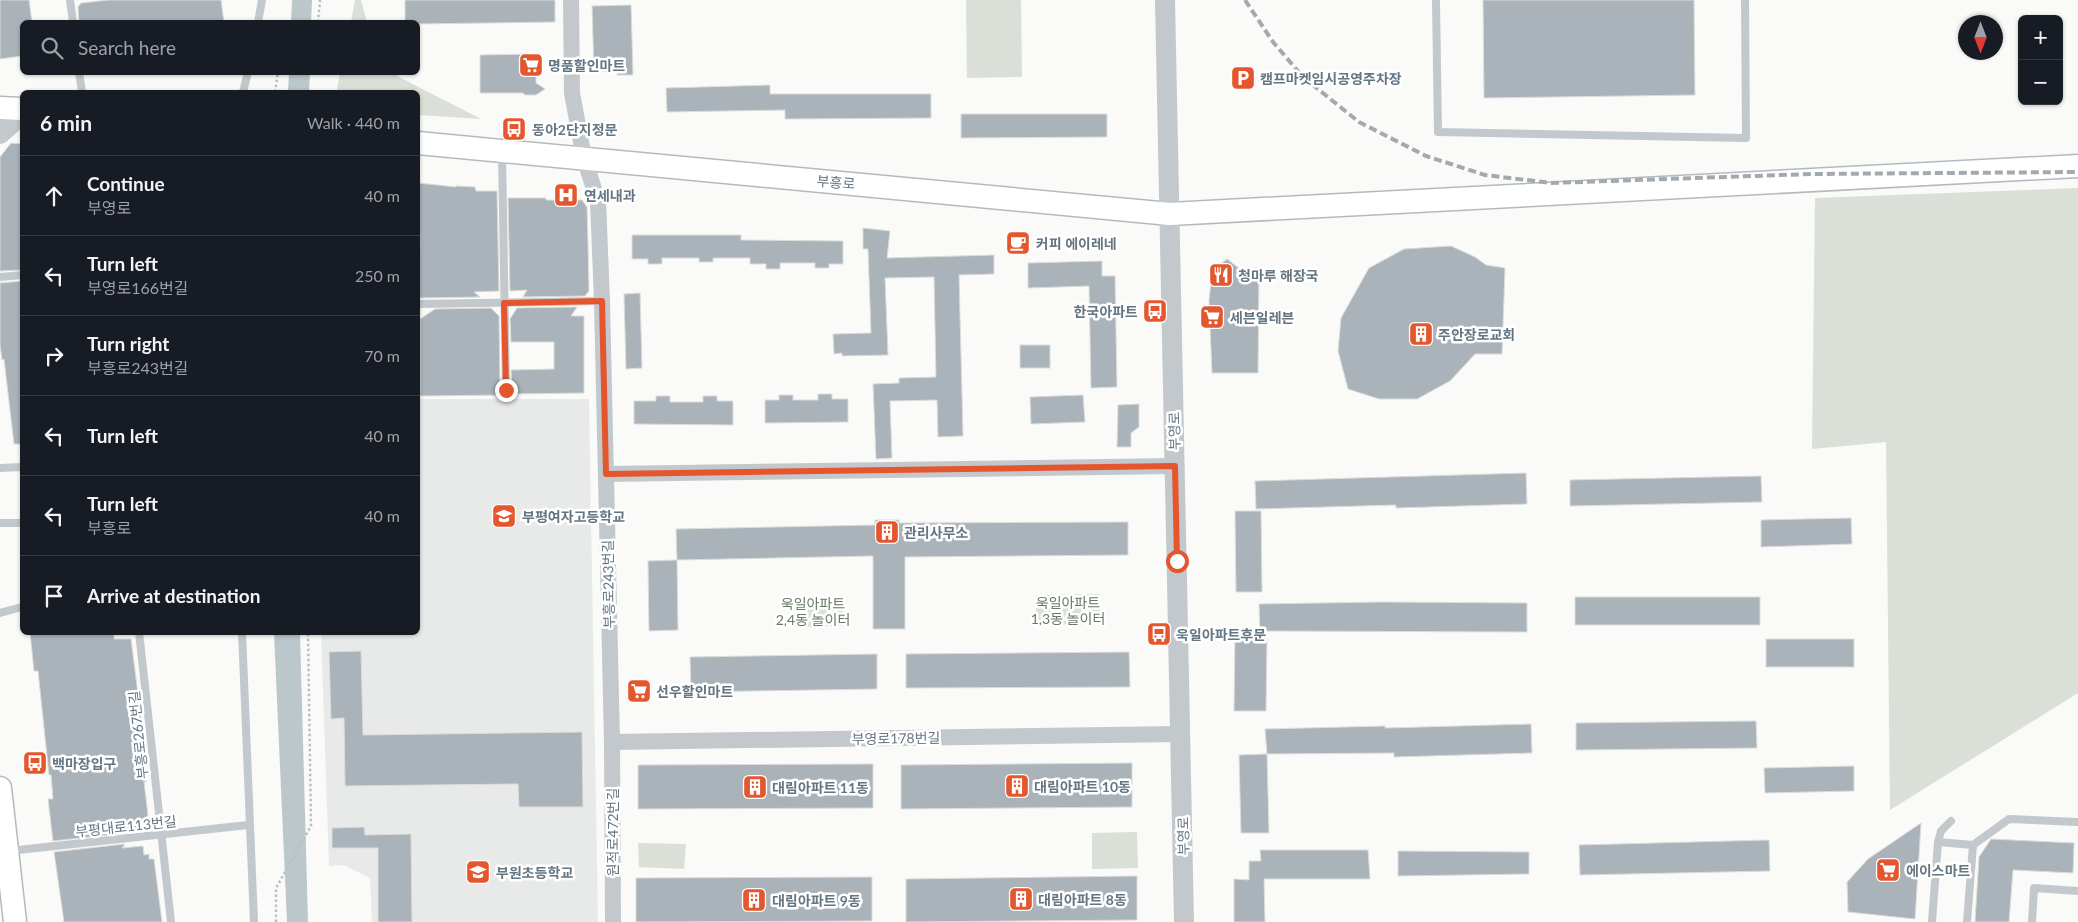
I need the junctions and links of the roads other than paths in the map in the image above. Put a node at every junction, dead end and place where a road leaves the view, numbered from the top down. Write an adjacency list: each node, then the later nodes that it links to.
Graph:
1 (70, 0): 7 (lane)
2 (262, 0): 8 (lane)
3 (571, 0): 19 (street, 부흥로243번길)
4 (1166, 0): 21 (street, 부영로)
5 (1436, 0): 6 (lane)
6 (1745, 0)
7 (73, 20)
8 (258, 20)
9 (79, 75): 11 (lane)
10 (247, 75): 12 (lane)
11 (82, 90)
12 (244, 90)
13 (0, 108): 14 (main road)
14 (20, 109)
15 (20, 117): 16 (street)
16 (0, 134)
17 (420, 143): 18 (main road, 부흥로)
18 (502, 151): 19 (main road, 부흥로); 25 (lane)
19 (584, 158): 21 (main road, 부흥로); 24 (street, 부흥로243번길)
20 (2078, 166): 21 (main road, 부흥로)
21 (1170, 214): 28 (street, 부영로)
22 (20, 275): 23 (lane)
23 (0, 277)
24 (602, 301): 25 (lane); 31 (street, 부흥로243번길)
25 (504, 303): 26 (lane); 27 (lane)
26 (420, 304)
27 (506, 390)
28 (1175, 466): 31 (street); 38 (street, 부영로)
29 (20, 467): 30 (lane)
30 (0, 468)
31 (606, 474): 39 (street, 부흥로243번길)
32 (0, 523): 33 (lane)
33 (20, 523)
34 (20, 608): 35 (lane)
35 (0, 613)
36 (139, 635): 44 (lane, 부흥로267번길)
37 (242, 635): 43 (lane)
38 (1181, 734): 39 (street, 부영로178번길); 53 (street, 부영로)
39 (612, 742): 52 (street, 원적로472번길)
40 (0, 788): 47 (main road)
41 (1951, 822): 45 (lane)
42 (2078, 822): 46 (lane)
43 (248, 825): 44 (lane, 부평대로113번길); 51 (lane)
44 (161, 834): 47 (lane, 부평대로113번길); 50 (lane, 부흥로267번길)
45 (1938, 842): 46 (lane); 54 (lane)
46 (1973, 845): 55 (lane)
47 (3, 852): 49 (main road)
48 (2078, 890): 56 (lane)
49 (15, 922)
50 (171, 922)
51 (254, 922)
52 (613, 922)
53 (1184, 922)
54 (1932, 922)
55 (1967, 922)
56 (2032, 922)

